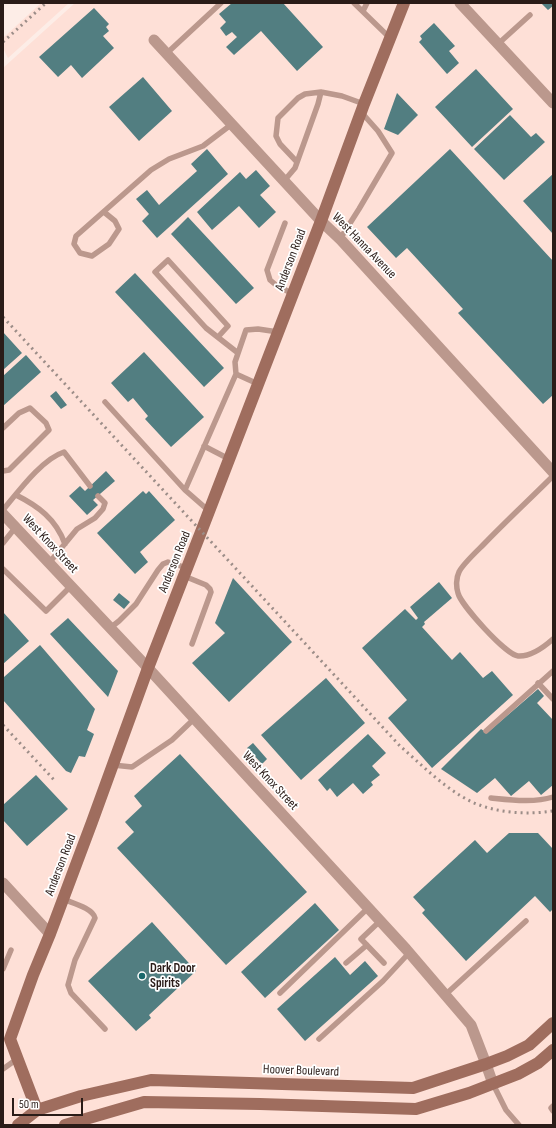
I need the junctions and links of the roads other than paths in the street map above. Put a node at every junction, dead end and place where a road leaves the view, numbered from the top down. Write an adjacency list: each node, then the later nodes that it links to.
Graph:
1 (222, 3): 11 (lane)
2 (354, 3): 6 (lane)
3 (367, 3): 6 (lane)
4 (404, 3): 8 (street, Anderson Road)
5 (460, 3): 10 (street)
6 (363, 11): 8 (lane)
7 (530, 15): 10 (lane)
8 (390, 38): 14 (street, Anderson Road)
9 (154, 40): 11 (street, West Hanna Avenue)
10 (498, 44): 13 (street)
11 (166, 54): 15 (street, West Hanna Avenue)
12 (321, 92): 14 (lane); 16 (lane); 16 (lane)
13 (553, 103)
14 (363, 108): 19 (street, Anderson Road); 21 (lane)
15 (232, 124): 17 (street, West Hanna Avenue); 18 (lane)
16 (297, 162): 17 (lane)
17 (284, 181): 19 (street, West Hanna Avenue)
18 (104, 212): 18 (lane)
19 (321, 221): 21 (street, West Hanna Avenue); 22 (street, Anderson Road)
20 (285, 224): 22 (lane)
21 (340, 239): 33 (street, West Hanna Avenue)
22 (293, 294): 23 (street, Anderson Road)
23 (278, 332): 25 (lane); 27 (street, Anderson Road)
24 (218, 337): 24 (lane); 25 (lane)
25 (238, 353): 26 (lane)
26 (236, 374): 27 (lane); 30 (lane)
27 (258, 385): 31 (street, Anderson Road)
28 (105, 402): 36 (lane)
29 (3, 428): 32 (lane)
30 (204, 446): 31 (lane); 36 (lane)
31 (229, 459): 40 (street, Anderson Road)
32 (3, 471)
33 (553, 472)
34 (553, 476): 50 (lane)
35 (90, 486): 37 (lane)
36 (185, 490): 40 (lane)
37 (16, 495): 39 (lane); 44 (lane)
38 (98, 496): 44 (lane)
39 (3, 510)
40 (209, 511): 47 (street, Anderson Road)
41 (3, 514): 42 (street, West Knox Street)
42 (16, 528): 43 (lane); 45 (street, West Knox Street)
43 (3, 543)
44 (65, 544): 45 (lane)
45 (49, 563): 48 (street, West Knox Street)
46 (3, 569): 48 (lane)
47 (185, 572): 49 (lane); 51 (lane); 52 (street, Anderson Road)
48 (70, 586): 49 (street, West Knox Street)
49 (110, 628): 52 (street, West Knox Street)
50 (553, 639)
51 (192, 644)
52 (148, 668): 56 (street, West Knox Street); 58 (street, Anderson Road)
53 (553, 670): 54 (lane)
54 (538, 683): 55 (lane); 57 (lane)
55 (553, 699)
56 (194, 719): 58 (lane); 63 (street, West Knox Street)
57 (486, 731)
58 (113, 765): 62 (street, Anderson Road)
59 (553, 797): 60 (lane)
60 (491, 798)
61 (3, 883): 66 (street)
62 (63, 899): 66 (street, Anderson Road); 76 (lane)
63 (368, 908): 64 (street, West Knox Street); 73 (lane)
64 (380, 921): 67 (lane); 69 (street, West Knox Street)
65 (526, 921): 74 (lane)
66 (50, 934): 79 (street, Anderson Road)
67 (367, 945): 70 (lane); 71 (lane)
68 (11, 950): 72 (lane)
69 (409, 953): 74 (street, West Knox Street); 77 (lane)
70 (346, 963)
71 (384, 963)
72 (3, 969)
73 (280, 993)
74 (445, 995): 80 (street, West Knox Street)
75 (553, 1023): 80 (street, Hoover Boulevard)
76 (105, 1029)
77 (319, 1040)
78 (553, 1050): 82 (street)
79 (17, 1059): 81 (lane); 84 (street, Anderson Road)
80 (486, 1064): 82 (street, West Knox Street); 84 (street, Hoover Boulevard)
81 (3, 1069)
82 (493, 1084): 87 (street); 88 (lane)
83 (553, 1106): 85 (lane)
84 (37, 1110): 86 (street)
85 (553, 1111)
86 (18, 1125)
87 (65, 1125)
88 (519, 1125)

